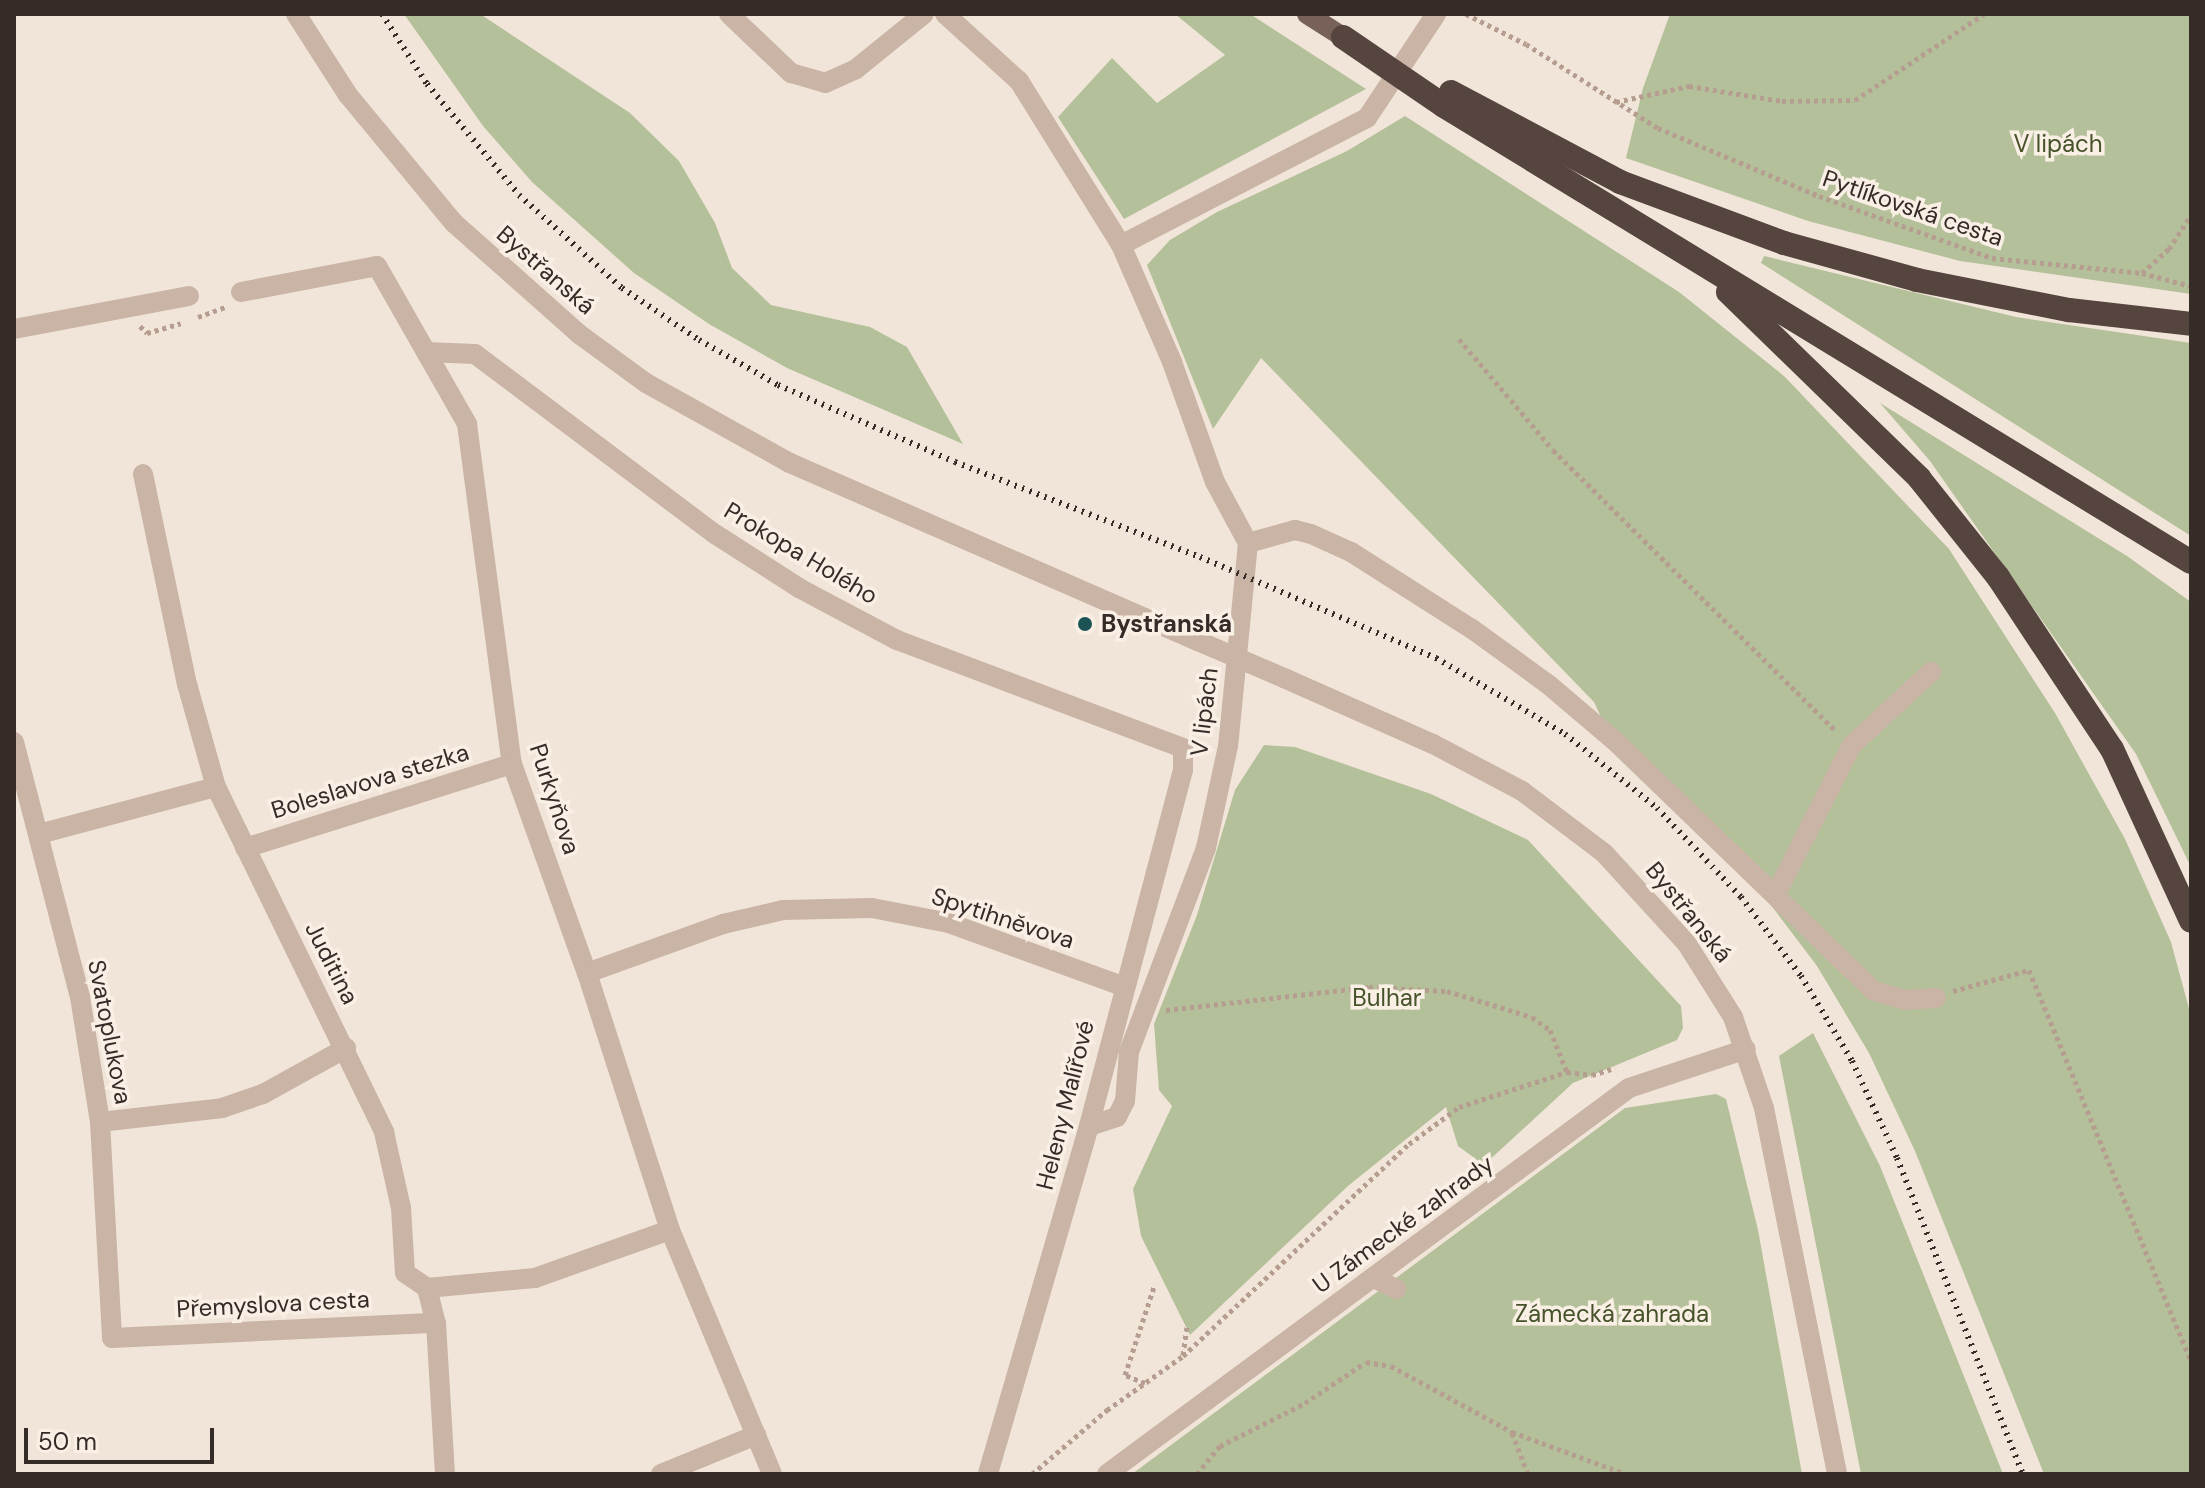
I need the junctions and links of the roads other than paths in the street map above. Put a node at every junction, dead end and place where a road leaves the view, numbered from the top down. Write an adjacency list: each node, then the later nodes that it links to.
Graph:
1 (296, 14): 32 (street, Bystřanská, bridge)
2 (729, 14): 3 (street)
3 (924, 14)
4 (945, 14): 9 (street)
5 (1307, 14): 7 (main road)
6 (1436, 14): 9 (street)
7 (1343, 37): 8 (highway, bridge)
8 (1448, 99): 10 (highway); 13 (highway)
9 (1121, 245): 17 (street)
10 (1681, 250): 18 (highway); 27 (highway)
11 (241, 292): 15 (street, Purkyňova)
12 (189, 296): 14 (street)
13 (2191, 324)
14 (14, 329)
15 (426, 352): 21 (street, Prokopa Holého); 22 (street, Purkyňova)
16 (143, 474): 23 (street, Juditina)
17 (1248, 543): 26 (street); 34 (street, V lipách)
18 (2191, 562)
19 (1931, 672): 26 (street)
20 (14, 742): 24 (street, Svatoplukova)
21 (1183, 748): 29 (street, Heleny Malířové)
22 (512, 764): 25 (street, Boleslavova stezka); 28 (street, Purkyňova)
23 (216, 787): 24 (street); 25 (street, Juditina)
24 (39, 834): 33 (street, Svatoplukova)
25 (245, 848): 31 (street, Juditina)
26 (1776, 894): 30 (street)
27 (2191, 921)
28 (587, 973): 29 (street, Spytihněvova); 35 (street, Purkyňova)
29 (1122, 986): 34 (street, Heleny Malířové)
30 (1936, 998)
31 (346, 1048): 33 (street); 37 (street, Juditina)
32 (1746, 1049): 36 (street, U Zámecké zahrady); 47 (street, Bystřanská)
33 (100, 1122): 40 (street, Svatoplukova)
34 (1089, 1126): 45 (street, Heleny Malířové)
35 (670, 1230): 37 (street); 41 (street, Purkyňova)
36 (1374, 1278): 38 (street); 46 (street, U Zámecké zahrady)
37 (427, 1288): 39 (street, Juditina)
38 (1397, 1289)
39 (436, 1323): 40 (street, Přemyslova cesta); 42 (street, Juditina)
40 (112, 1338)
41 (756, 1435): 43 (street); 44 (street, Purkyňova)
42 (445, 1474)
43 (661, 1474)
44 (772, 1474)
45 (988, 1474)
46 (1107, 1474)
47 (1837, 1474)

